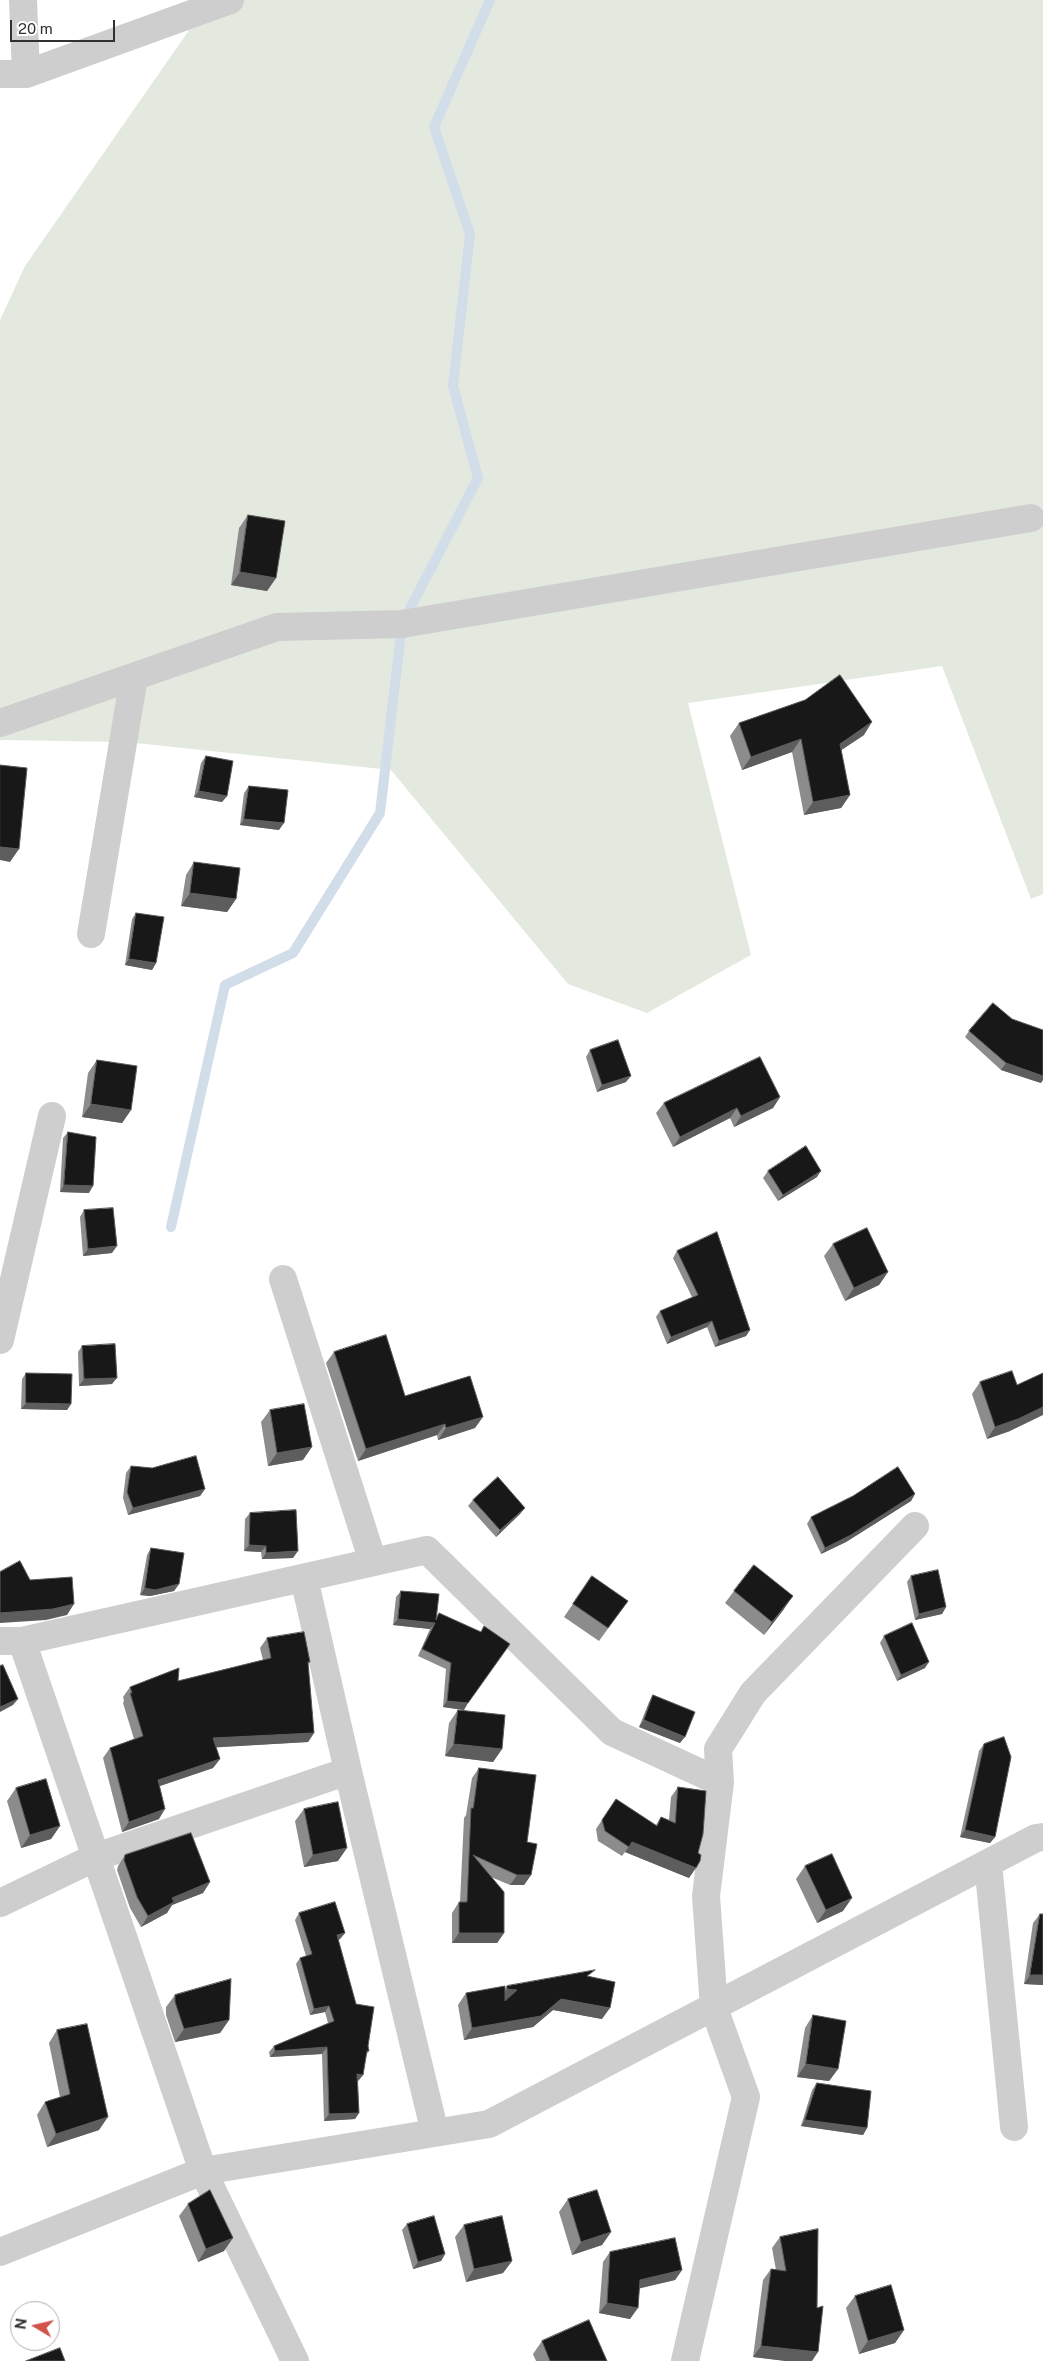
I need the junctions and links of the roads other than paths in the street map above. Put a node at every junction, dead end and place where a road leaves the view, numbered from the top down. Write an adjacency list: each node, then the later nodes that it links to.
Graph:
1 (23, 0): 3 (street)
2 (230, 0): 3 (street)
3 (13, 74)
4 (1031, 518): 5 (street)
5 (134, 677): 6 (street); 7 (street)
6 (0, 723)
7 (91, 934)
8 (52, 1116): 10 (street)
9 (283, 1279): 12 (street)
10 (0, 1340)
11 (915, 1526): 16 (street)
12 (373, 1562): 13 (street); 16 (street)
13 (304, 1578): 14 (street); 15 (street)
14 (11, 1641): 18 (street)
15 (348, 1771): 18 (street); 23 (street)
16 (720, 1782): 21 (street)
17 (1043, 1837): 19 (street)
18 (96, 1857): 20 (street); 24 (street)
19 (988, 1863): 21 (street); 22 (street)
20 (0, 1903)
21 (714, 2008): 23 (street); 27 (street)
22 (1014, 2127)
23 (435, 2133): 24 (street)
24 (203, 2171): 25 (street); 26 (street)
25 (0, 2252)
26 (296, 2361)
27 (685, 2361)

